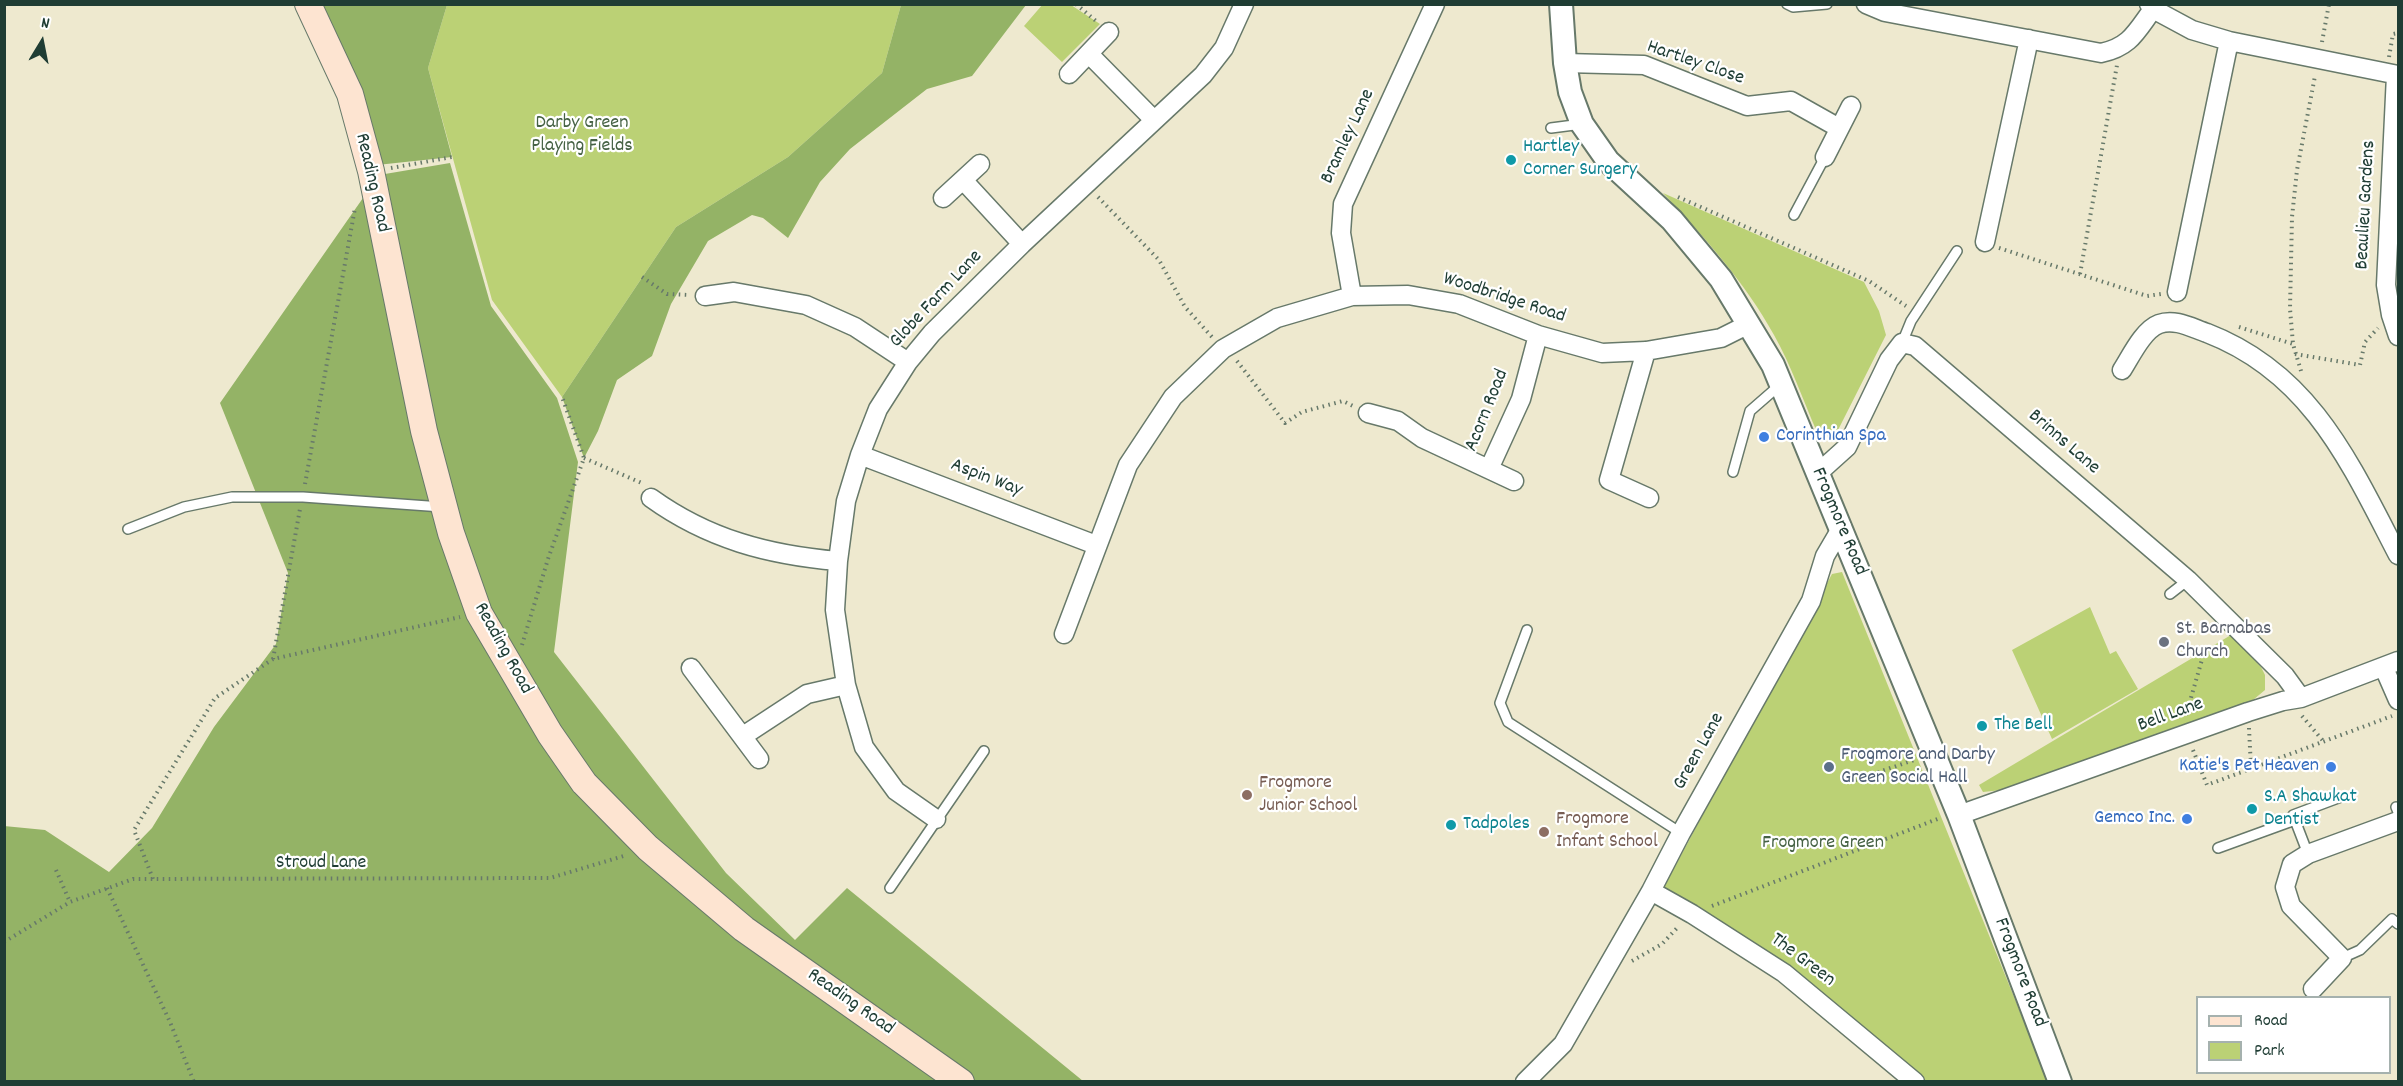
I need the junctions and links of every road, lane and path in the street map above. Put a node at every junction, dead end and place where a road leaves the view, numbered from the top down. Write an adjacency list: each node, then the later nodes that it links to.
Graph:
1 (308, 4): 29 (main road, Reading Road)
2 (1076, 4): 11 (path)
3 (1244, 4): 22 (street, Globe Farm Lane)
4 (1435, 4): 43 (street, Bramley Lane)
5 (1561, 4): 18 (street, Frogmore Road)
6 (1788, 4): 7 (lane)
7 (1827, 4)
8 (1866, 4): 13 (street)
9 (2329, 4): 17 (path)
10 (2151, 7): 14 (street); 15 (street)
11 (1109, 32): 16 (street)
12 (2398, 33): 20 (path)
13 (2029, 39): 15 (street); 36 (street)
14 (2229, 41): 17 (street); 41 (street)
15 (2117, 50): 39 (path)
16 (1089, 54): 19 (street); 22 (street)
17 (2319, 57): 20 (street); 51 (path)
18 (1565, 63): 23 (street, Frogmore Road); 25 (street, Hartley Close)
19 (1069, 74)
20 (2394, 74): 45 (street, Beaulieu Gardens)
21 (1851, 106): 25 (street)
22 (1154, 120): 31 (street, Globe Farm Lane)
23 (1582, 124): 24 (lane); 47 (street, Frogmore Road)
24 (1551, 128)
25 (1839, 128): 27 (street)
26 (452, 157): 29 (path)
27 (1825, 157): 35 (lane)
28 (980, 164): 30 (street)
29 (371, 171): 70 (main road, Reading Road)
30 (963, 180): 33 (street); 37 (street)
31 (1085, 184): 37 (street, Globe Farm Lane); 52 (path)
32 (1675, 196): 44 (path)
33 (943, 198)
34 (357, 200): 67 (path)
35 (1794, 215)
36 (1985, 242): 39 (path)
37 (1022, 244): 55 (street, Globe Farm Lane)
38 (1957, 251): 44 (lane)
39 (2080, 274): 41 (path)
40 (642, 277): 42 (path)
41 (2177, 292)
42 (705, 296): 55 (street)
43 (1352, 296): 48 (street, Woodbridge Road); 52 (street, Woodbridge Road)
44 (1916, 314): 50 (lane)
45 (2391, 315): 49 (street, Beaulieu Gardens); 54 (path)
46 (2228, 323): 51 (path)
47 (1749, 324): 53 (street, Woodbridge Road); 57 (street, Frogmore Road)
48 (1538, 335): 53 (street, Woodbridge Road); 63 (street, Acorn Road)
49 (2398, 336)
50 (1902, 343): 65 (street); 76 (street, Brinns Lane)
51 (2293, 344): 54 (path)
52 (1223, 349): 60 (path); 73 (street, Woodbridge Road)
53 (1646, 351): 69 (street)
54 (2295, 354): 59 (path)
55 (908, 362): 61 (street, Globe Farm Lane)
56 (2122, 370): 59 (street)
57 (1781, 384): 64 (lane); 65 (street, Frogmore Road)
58 (562, 397): 62 (path)
59 (2306, 400): 74 (street)
60 (1368, 413): 63 (street, Acorn Road)
61 (860, 455): 73 (street, Aspin Way); 75 (street, Globe Farm Lane)
62 (584, 458): 68 (path); 85 (path)
63 (1489, 469): 66 (street, Acorn Road)
64 (1732, 472)
65 (1817, 474): 71 (street, Frogmore Road)
66 (1514, 481)
67 (303, 497): 70 (lane); 72 (lane); 82 (path)
68 (651, 498): 75 (street)
69 (1649, 498)
70 (444, 507): 78 (main road, Reading Road)
71 (1842, 527): 95 (street, Frogmore Road); 104 (street, Green Lane)
72 (128, 529)
73 (1096, 544): 80 (street, Woodbridge Road)
74 (2398, 555)
75 (838, 561): 86 (street, Globe Farm Lane)
76 (2188, 580): 77 (lane); 87 (street, Brinns Lane)
77 (2170, 594)
78 (479, 613): 82 (path); 85 (main road, Reading Road)
79 (1527, 630): 104 (lane)
80 (1064, 634)
81 (2202, 647): 91 (path)
82 (273, 659): 109 (path)
83 (2391, 665): 87 (street, Bell Lane); 88 (street)
84 (691, 668): 92 (street)
85 (512, 670): 105 (main road, Reading Road)
86 (846, 685): 92 (street); 102 (street, Globe Farm Lane)
87 (2292, 699): 89 (street, Bell Lane); 93 (path)
88 (2398, 700)
89 (2248, 712): 91 (street, Bell Lane); 97 (path)
90 (2398, 713): 93 (path)
91 (2183, 735): 97 (path); 100 (street, Bell Lane)
92 (743, 736): 96 (street)
93 (2324, 742): 97 (path)
94 (984, 751): 102 (lane)
95 (1933, 753): 98 (path); 100 (street, Frogmore Road)
96 (759, 759)
97 (2251, 768)
98 (1855, 780)
99 (2341, 796): 103 (lane)
100 (1958, 813): 114 (path); 123 (street, Frogmore Road)
101 (2398, 813): 107 (street)
102 (936, 819): 111 (lane)
103 (2295, 820): 106 (lane); 107 (lane)
104 (1681, 833): 112 (street, Green Lane)
105 (648, 848): 109 (path, Stroud Lane); 120 (main road, Reading Road)
106 (2218, 848)
107 (2308, 854): 117 (street)
108 (56, 870): 113 (path)
109 (153, 879): 110 (path, Stroud Lane)
110 (107, 888): 113 (path, Stroud Lane); 119 (path)
111 (890, 888)
112 (1651, 891): 114 (street, The Green); 121 (street, Green Lane)
113 (70, 902): 116 (path, Stroud Lane)
114 (1692, 914): 122 (street, The Green)
115 (2398, 924): 117 (lane)
116 (4, 942)
117 (2342, 958): 118 (street)
118 (2313, 989)
119 (194, 1082)
120 (962, 1082)
121 (1525, 1082)
122 (1915, 1082)
123 (2060, 1082)

